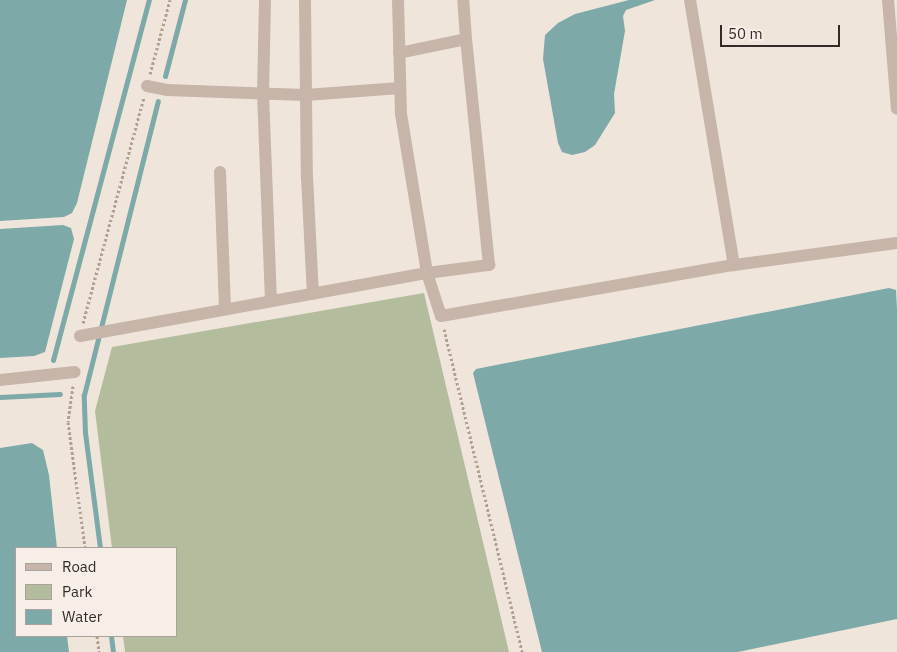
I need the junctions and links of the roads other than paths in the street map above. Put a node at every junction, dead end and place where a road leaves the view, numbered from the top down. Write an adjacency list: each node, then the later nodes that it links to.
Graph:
1 (265, 0): 11 (street)
2 (305, 0): 12 (street)
3 (398, 0): 8 (street)
4 (463, 0): 7 (street)
5 (690, 0): 16 (street)
6 (888, 0): 13 (street)
7 (466, 39): 8 (street); 17 (street)
8 (399, 52): 10 (street)
9 (147, 86): 11 (street)
10 (400, 88): 12 (street); 17 (street)
11 (263, 93): 12 (street); 19 (street)
12 (306, 95): 18 (street)
13 (897, 109)
14 (220, 172): 20 (street)
15 (897, 243): 16 (street)
16 (734, 265): 17 (street)
17 (427, 273): 18 (street)
18 (313, 294): 19 (street)
19 (271, 301): 20 (street)
20 (225, 310): 21 (street)
21 (80, 336)
22 (74, 372): 23 (street)
23 (0, 380)

